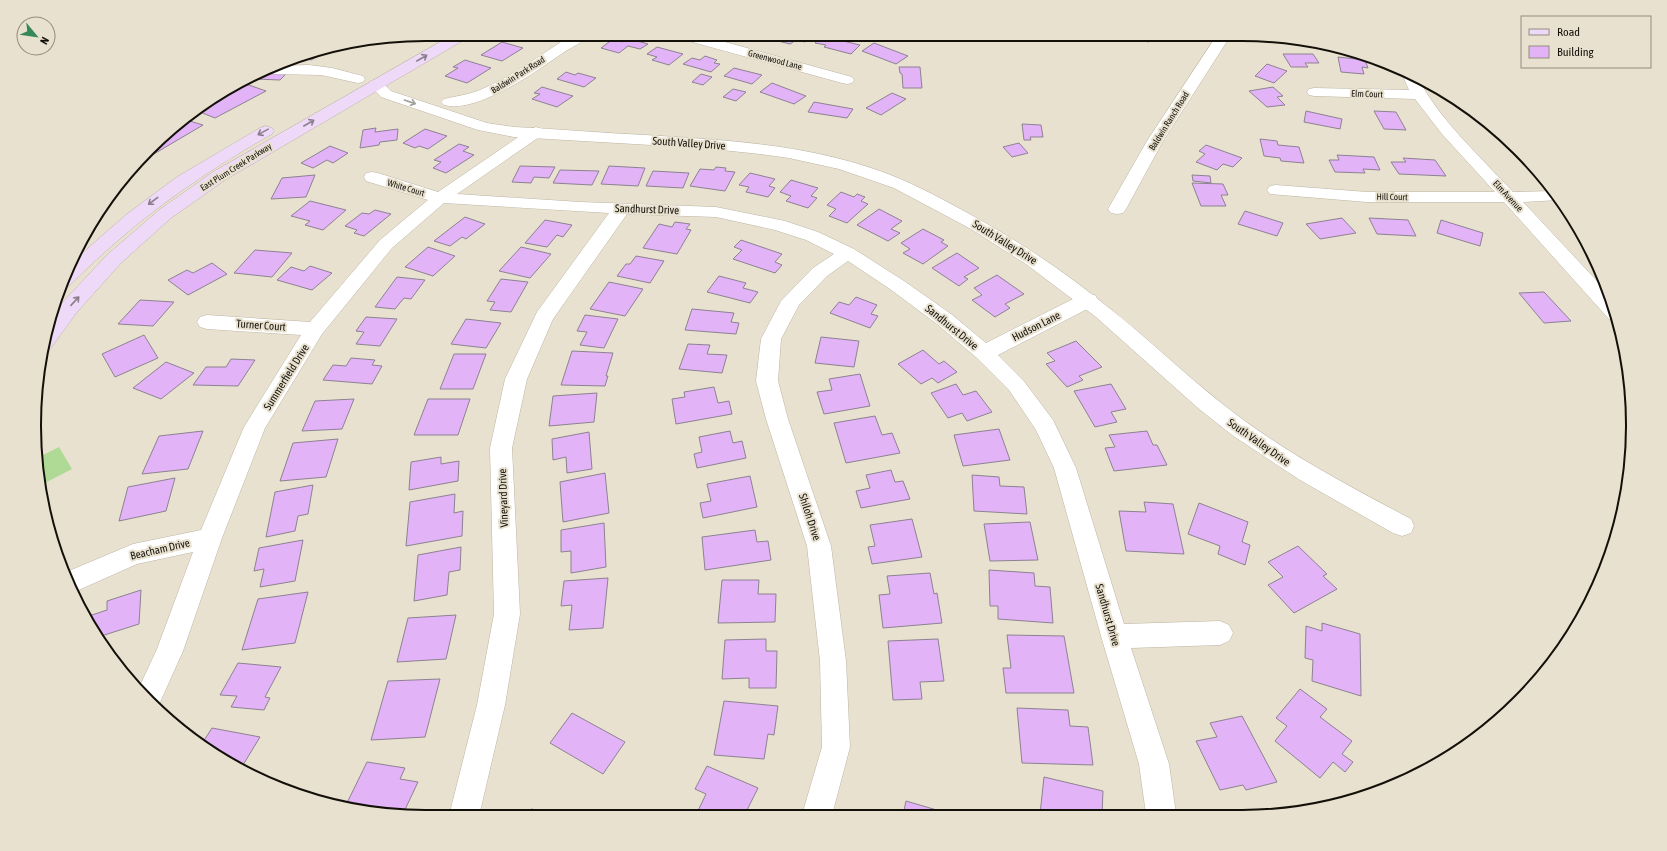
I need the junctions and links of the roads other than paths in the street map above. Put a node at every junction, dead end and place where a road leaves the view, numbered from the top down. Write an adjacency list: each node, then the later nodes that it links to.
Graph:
1 (428, 41): 7 (main road, East Plum Creek Parkway)
2 (449, 41): 7 (main road, East Plum Creek Parkway, one-way to 2)
3 (571, 41): 13 (street, Baldwin Park Road)
4 (705, 41): 9 (street, Greenwood Lane)
5 (1220, 41): 21 (street, Baldwin Ranch Road)
6 (278, 70): 8 (street, South Valley Drive)
7 (378, 73): 8 (street, South Valley Drive); 13 (street, South Valley Drive); 14 (street, South Valley Drive, one-way to 14); 28 (main road, East Plum Creek Parkway, one-way to 7)
8 (358, 79): 23 (main road, East Plum Creek Parkway, one-way to 23)
9 (847, 80)
10 (1412, 81): 12 (street, Elm Avenue)
11 (1314, 92): 12 (street, Elm Court)
12 (1419, 95): 18 (street, Elm Avenue)
13 (449, 102): 14 (street, South Valley Drive)
14 (536, 132): 19 (street, Summerfield Drive); 24 (street, South Valley Drive)
15 (372, 177): 19 (street, White Court)
16 (1276, 190): 18 (street, Hill Court)
17 (1550, 196): 18 (street, Hill Court)
18 (1508, 197): 25 (street, Elm Avenue)
19 (440, 198): 20 (street, Sandhurst Drive); 27 (street, Summerfield Drive)
20 (622, 208): 22 (street, Sandhurst Drive); 36 (street, Vineyard Drive)
21 (1117, 209)
22 (848, 253): 29 (street, Sandhurst Drive); 37 (street, Shiloh Drive)
23 (73, 271)
24 (1088, 300): 29 (street, Hudson Lane); 30 (street, South Valley Drive)
25 (1606, 304)
26 (207, 322): 27 (street, Turner Court)
27 (315, 329): 31 (street, Summerfield Drive)
28 (53, 330)
29 (984, 353): 34 (street, Sandhurst Drive)
30 (1402, 526)
31 (210, 538): 32 (street, Beacham Drive); 35 (street, Summerfield Drive)
32 (74, 581)
33 (1220, 632): 34 (street)
34 (1114, 636): 38 (street, Sandhurst Drive)
35 (151, 694)
36 (466, 810)
37 (818, 810)
38 (1160, 810)

